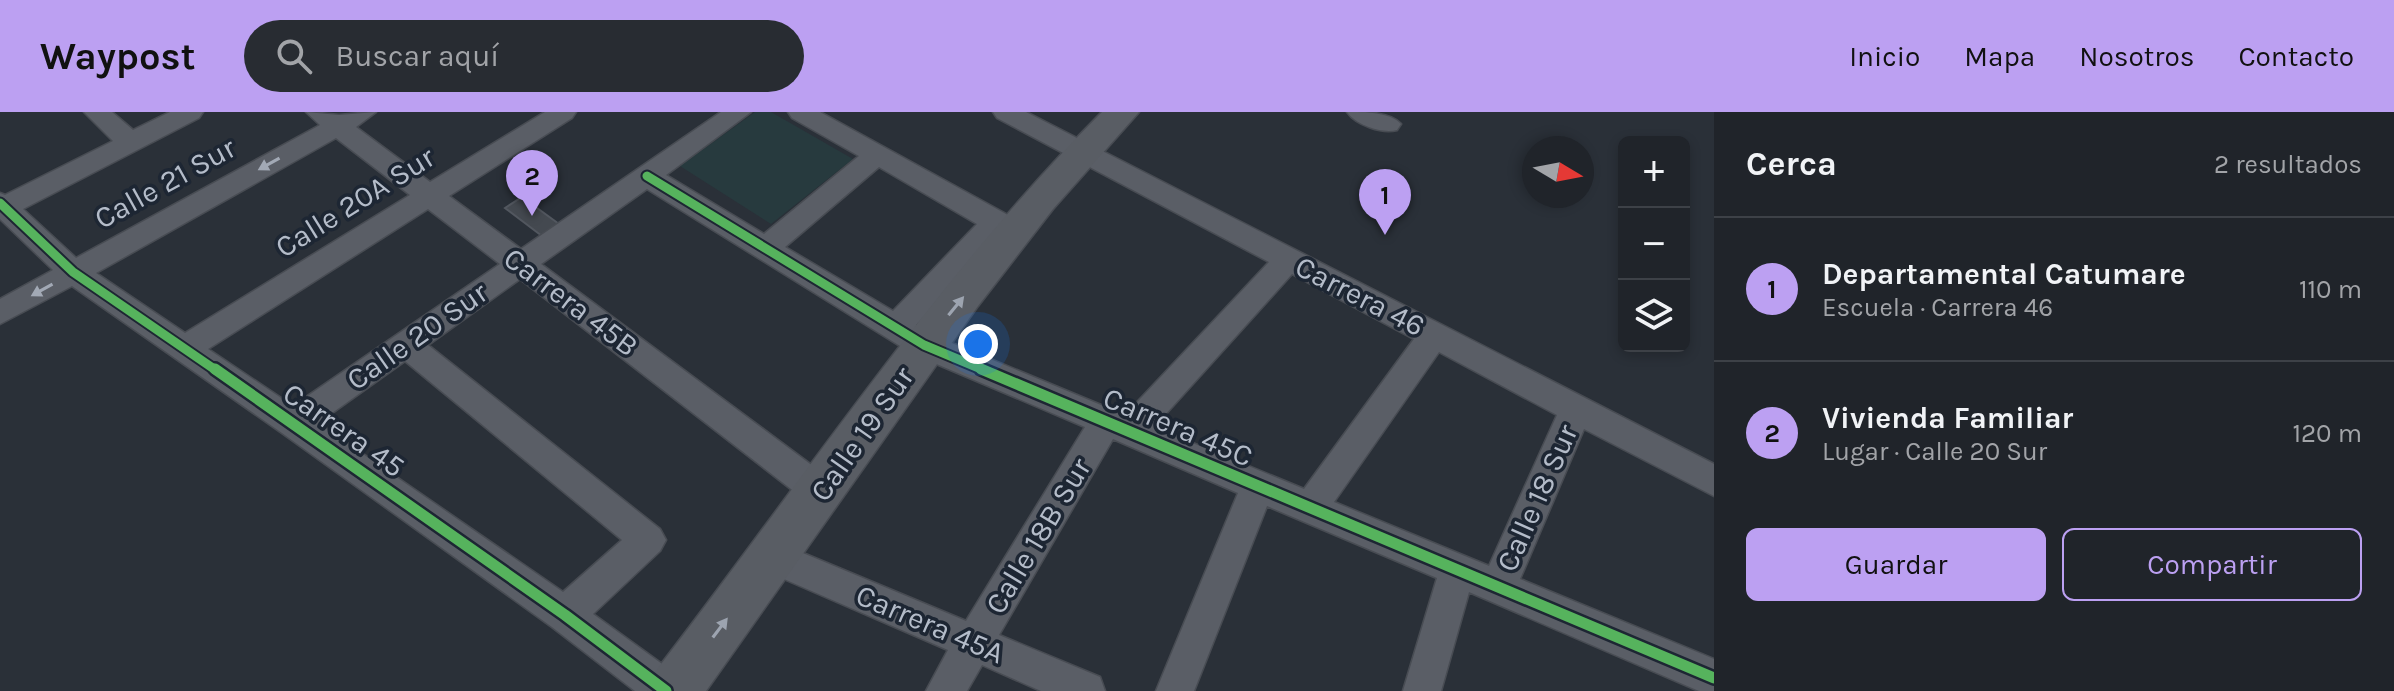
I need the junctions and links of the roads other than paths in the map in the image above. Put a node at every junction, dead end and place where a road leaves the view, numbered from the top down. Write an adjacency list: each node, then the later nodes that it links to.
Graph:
1 (97, 112): 11 (street)
2 (190, 112): 11 (street)
3 (563, 112): 15 (street, Calle 20A Sur)
4 (738, 112): 14 (street, Calle 20 Sur)
5 (801, 112): 13 (street)
6 (1006, 112): 12 (street, Carrera 46)
7 (1122, 112): 12 (street, Calle 19 Sur)
8 (1360, 112): 10 (street)
9 (340, 117): 15 (street, Carrera 45B); 21 (street, Calle 21 Sur, one-way to 21)
10 (1388, 124)
11 (130, 142): 16 (street)
12 (1082, 152): 17 (street, Calle 19 Sur); 19 (street, Carrera 46)
13 (877, 155): 17 (street); 18 (street)
14 (647, 176): 18 (street, Carrera 45C); 20 (street, Calle 20 Sur)
15 (431, 196): 20 (street, Carrera 45B); 26 (street, Calle 20A Sur)
16 (2, 205): 21 (street, Carrera 45)
17 (1006, 227): 24 (street, Calle 19 Sur)
18 (764, 249): 24 (street, Carrera 45C)
19 (1289, 259): 23 (street, Carrera 46); 29 (street, Calle 18B Sur)
20 (521, 264): 25 (street, Calle 20 Sur); 32 (street, Carrera 45B)
21 (73, 272): 22 (street, Calle 21 Sur, one-way to 22); 26 (street, Carrera 45)
22 (0, 313)
23 (1434, 335): 27 (street, Carrera 46); 33 (street)
24 (910, 337): 29 (street, Carrera 45C); 32 (street, Calle 19 Sur)
25 (405, 344): 28 (street, Calle 20 Sur); 37 (street)
26 (183, 349): 28 (street, Carrera 45)
27 (1576, 409): 30 (street, Carrera 46); 36 (street, Calle 18 Sur)
28 (293, 423): 37 (street, Carrera 45)
29 (1118, 427): 31 (street, Carrera 45C); 38 (street, Calle 18B Sur)
30 (1714, 481)
31 (1258, 486): 33 (street, Carrera 45C); 44 (street)
32 (821, 492): 34 (street, Calle 19 Sur)
33 (1310, 508): 35 (street, Carrera 45C)
34 (774, 557): 38 (street, Carrera 45A); 41 (street, Calle 19 Sur, one-way to 34)
35 (1457, 570): 36 (street, Carrera 45C); 45 (street, Calle 18 Sur)
36 (1498, 587): 39 (street, Carrera 45C)
37 (565, 615): 40 (street, Carrera 45)
38 (974, 643): 42 (street, Calle 18B Sur); 43 (street, Carrera 45A)
39 (1696, 679)
40 (666, 691)
41 (674, 691)
42 (945, 691)
43 (1086, 691)
44 (1175, 691)
45 (1422, 691)

